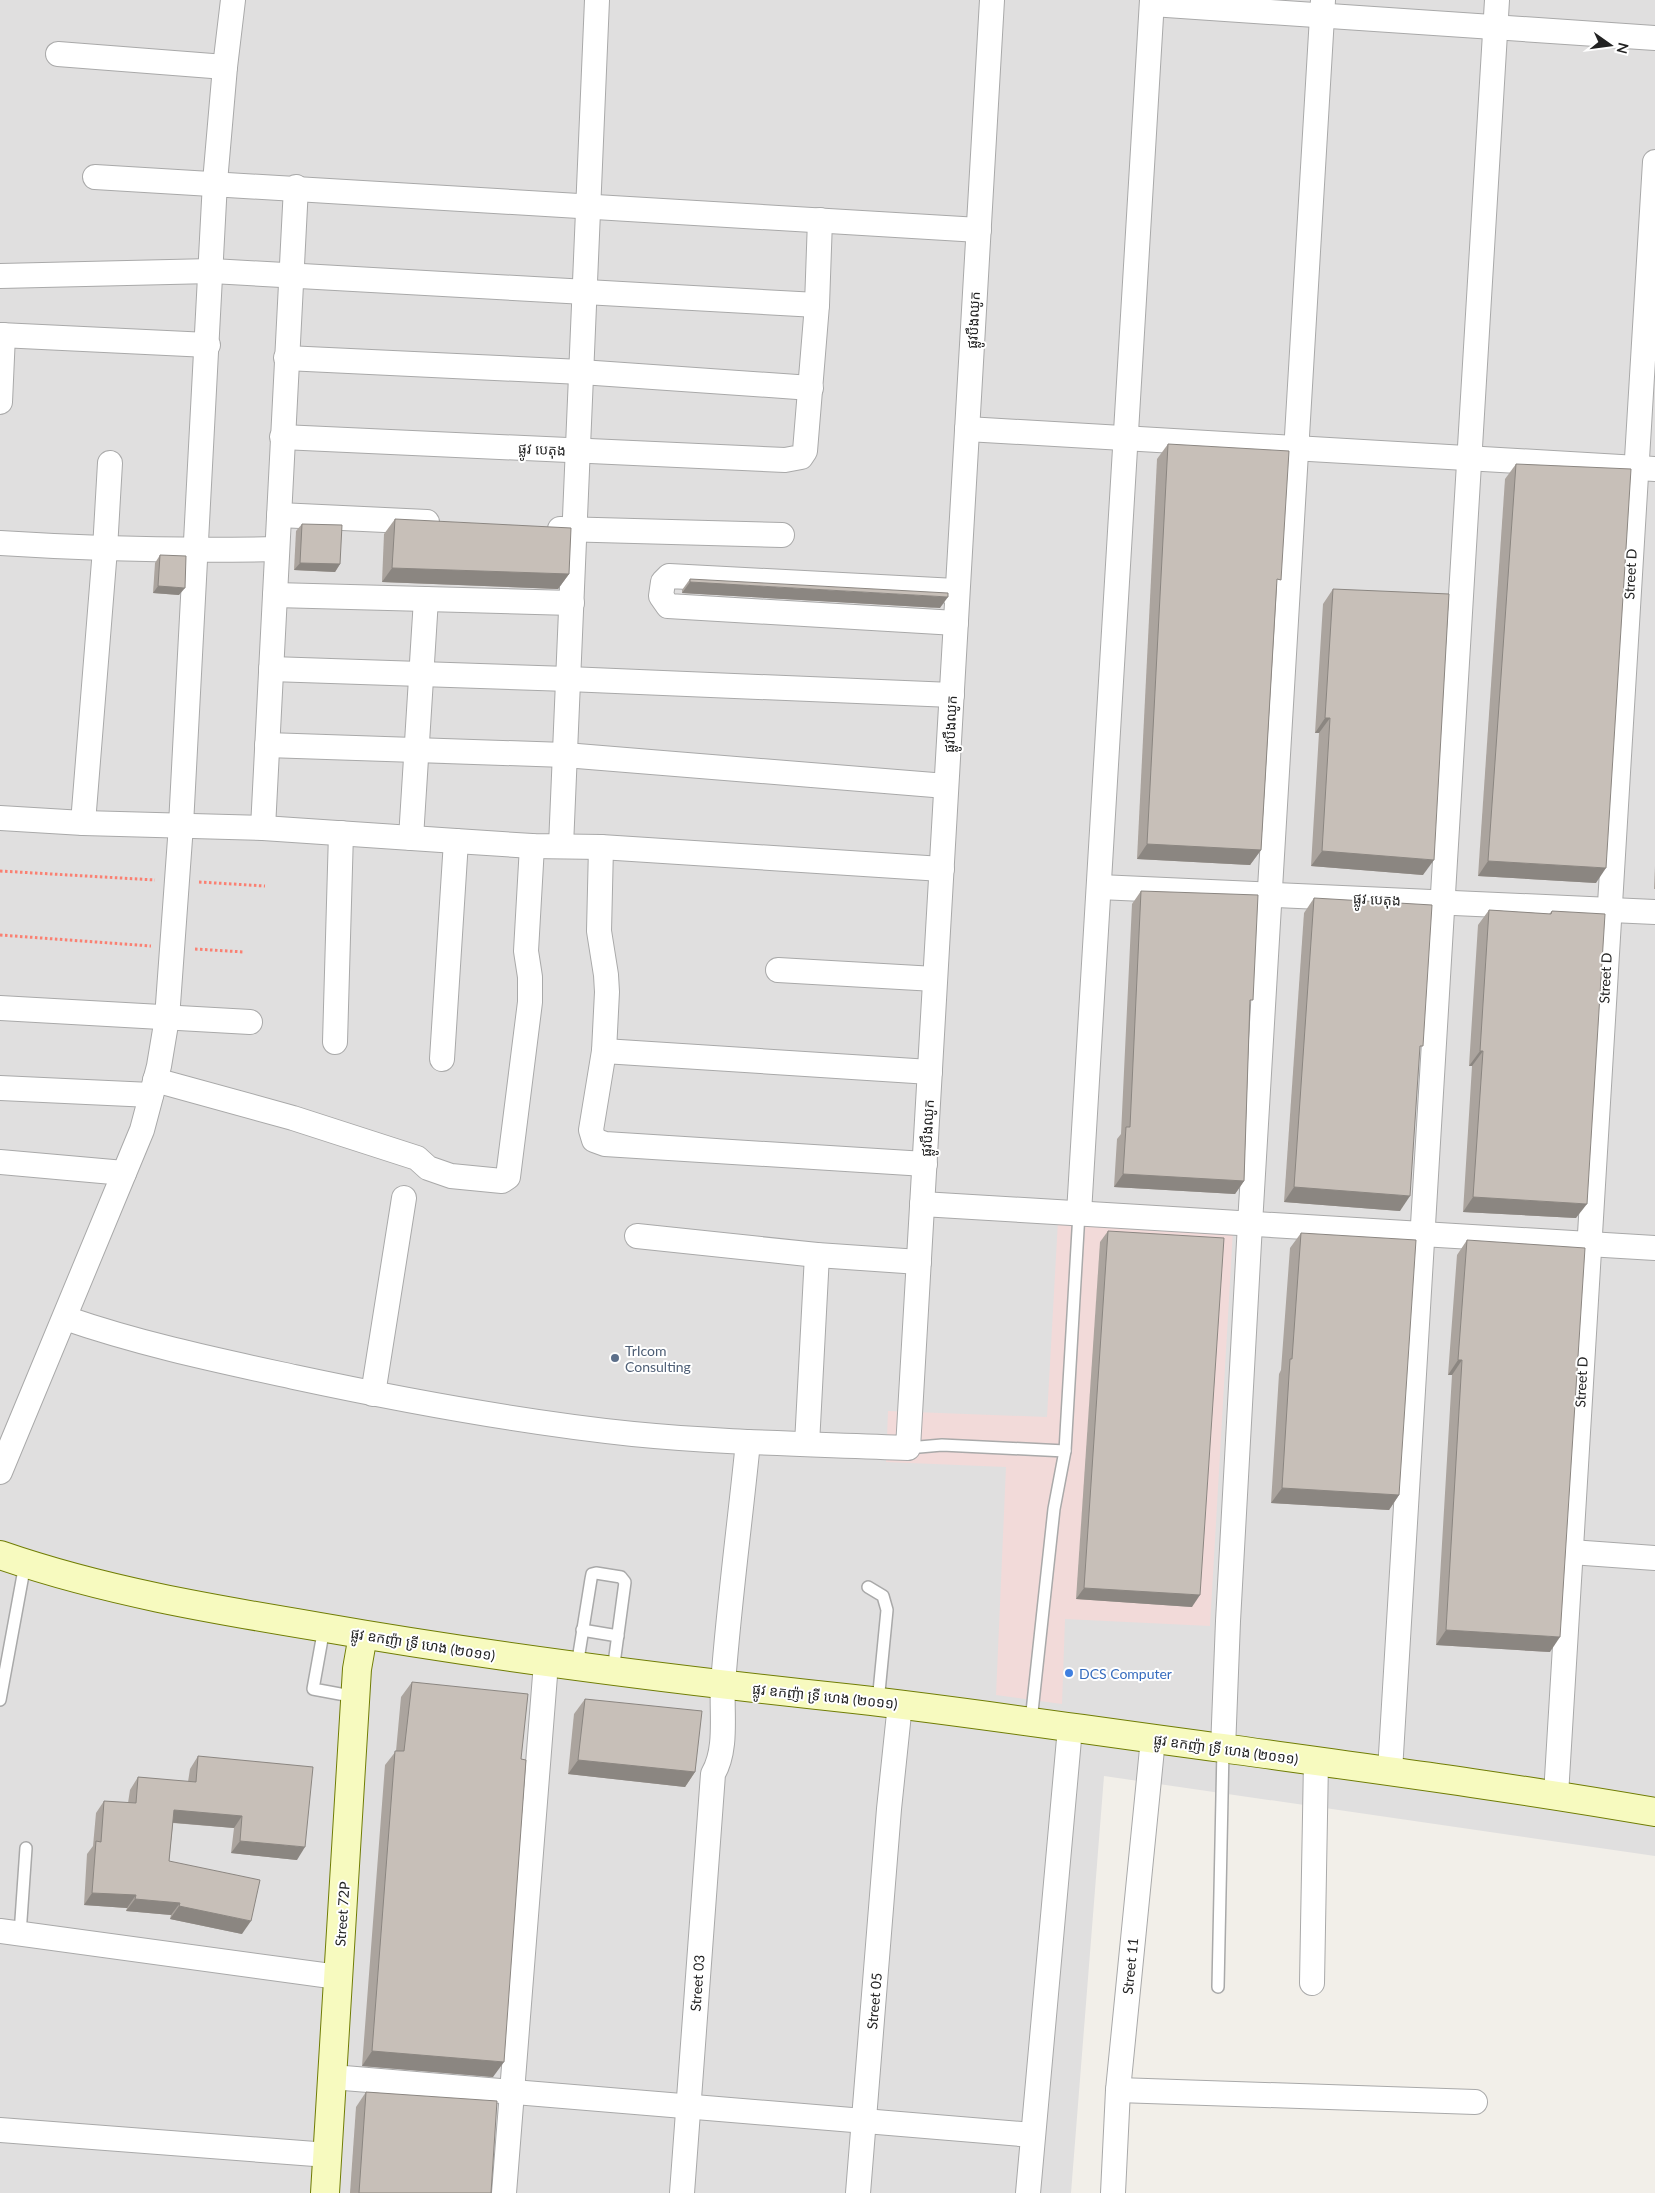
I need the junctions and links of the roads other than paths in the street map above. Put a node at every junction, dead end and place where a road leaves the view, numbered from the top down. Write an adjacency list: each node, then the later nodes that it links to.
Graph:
1 (233, 0): 10 (street)
2 (597, 0): 15 (street)
3 (992, 0): 17 (street, ផ្លូវបឹងឈូក)
4 (1497, 0): 7 (street)
5 (1152, 2): 6 (street); 31 (street)
6 (1322, 8): 7 (street); 32 (street)
7 (1496, 27): 8 (street); 34 (street)
8 (1655, 38)
9 (58, 54): 10 (street)
10 (225, 67): 13 (street)
11 (1655, 162): 36 (street, Street D)
12 (95, 177): 13 (street)
13 (215, 182): 14 (street); 18 (street)
14 (296, 187): 15 (street); 19 (street)
15 (588, 206): 16 (street); 21 (street)
16 (820, 220): 17 (street); 22 (street)
17 (979, 230): 29 (street, ផ្លូវបឹងឈូក)
18 (212, 271): 19 (street); 20 (street); 24 (street)
19 (290, 275): 21 (street); 25 (street)
20 (0, 276)
21 (585, 291): 22 (street); 26 (street)
22 (817, 305): 27 (street)
23 (1, 335): 24 (street); 28 (street)
24 (208, 345): 45 (street)
25 (286, 358): 26 (street); 30 (street)
26 (581, 372): 27 (street); 33 (street)
27 (811, 388): 33 (street, ផ្លូវ បេតុង)
28 (0, 402)
29 (967, 429): 31 (street); 46 (street, ផ្លូវបឹងឈូក)
30 (282, 437): 33 (street, ផ្លូវ បេតុង); 37 (street)
31 (1126, 438): 32 (street); 70 (street)
32 (1296, 448): 34 (street); 71 (street)
33 (578, 450): 40 (street)
34 (1470, 458): 36 (street); 72 (street)
35 (110, 463): 43 (street)
36 (1646, 468): 73 (street, Street D)
37 (278, 515): 38 (street); 44 (street)
38 (446, 524)
39 (535, 528): 40 (street)
40 (574, 530): 41 (street); 49 (street)
41 (782, 535)
42 (0, 543): 43 (street)
43 (105, 549): 45 (street); 60 (street)
44 (277, 549): 45 (street); 47 (street)
45 (195, 551): 61 (street)
46 (956, 591): 50 (street, ផ្លូវបឹងឈូក); 50 (street)
47 (275, 595): 48 (street); 51 (street)
48 (426, 599): 49 (street); 52 (street)
49 (572, 603): 53 (street)
50 (956, 623): 54 (street, ផ្លូវបឹងឈូក)
51 (271, 669): 52 (street); 55 (street)
52 (421, 674): 53 (street); 56 (street)
53 (568, 679): 54 (street); 57 (street)
54 (952, 695): 58 (street, ផ្លូវបឹងឈូក)
55 (267, 745): 56 (street); 62 (street)
56 (417, 750): 57 (street); 64 (street)
57 (565, 755): 58 (street); 67 (street)
58 (946, 786): 69 (street, ផ្លូវបឹងឈូក)
59 (0, 818): 60 (street)
60 (83, 823): 61 (street)
61 (181, 825): 62 (street); 78 (street)
62 (263, 828): 63 (street)
63 (341, 833): 64 (street); 80 (street)
64 (411, 838): 65 (street)
65 (456, 842): 66 (street); 82 (street)
66 (532, 846): 67 (street); 85 (street)
67 (561, 846): 68 (street)
68 (601, 847): 69 (street); 81 (street)
69 (942, 869): 76 (street, ផ្លូវបឹងឈូក)
70 (1099, 887): 71 (street, ផ្លូវ បេតុង); 91 (street)
71 (1270, 894): 72 (street, ផ្លូវ បេតុង); 92 (street)
72 (1442, 902): 73 (street, ផ្លូវ បេតុង); 93 (street)
73 (1610, 909): 74 (street, ផ្លូវ បេតុង); 95 (street, Street D)
74 (1655, 912)
75 (778, 970): 76 (street)
76 (935, 979): 83 (street, ផ្លូវបឹងឈូក)
77 (0, 1008): 78 (street)
78 (168, 1018): 79 (street); 85 (street)
79 (250, 1022)
80 (335, 1042)
81 (604, 1051): 83 (street); 87 (street)
82 (442, 1059)
83 (930, 1072): 87 (street, ផ្លូវបឹងឈូក)
84 (0, 1088): 85 (street)
85 (153, 1088): 88 (street)
86 (0, 1162): 88 (street)
87 (924, 1164): 90 (street, ផ្លូវបឹងឈូក)
88 (124, 1173): 99 (street)
89 (404, 1198): 100 (street)
90 (922, 1204): 91 (street); 98 (street, ផ្លូវបឹងឈូក)
91 (1079, 1213): 92 (street); 104 (lane)
92 (1250, 1224): 93 (street); 124 (street)
93 (1422, 1234): 95 (street); 126 (street)
94 (637, 1236): 97 (street)
95 (1589, 1244): 96 (street); 106 (street, Street D)
96 (1655, 1248)
97 (817, 1255): 98 (street); 102 (street)
98 (919, 1262): 103 (street, ផ្លូវបឹងឈូក)
99 (65, 1318): 100 (street); 105 (street)
100 (373, 1394): 101 (street)
101 (748, 1442): 102 (street); 117 (street, Street 03)
102 (807, 1444): 103 (street)
103 (908, 1448): 104 (lane)
104 (1065, 1451): 121 (lane)
105 (0, 1472)
106 (1571, 1552): 107 (street); 127 (street, Street D)
107 (1655, 1558)
108 (13, 1560): 110 (main road, ផ្លូវ ឧកញ៉ា ទ្រី ហេង (២០១១)); 119 (lane)
109 (868, 1587): 120 (lane)
110 (324, 1628): 112 (main road, ផ្លូវ ឧកញ៉ា ទ្រី ហេង (២០១១)); 118 (lane)
111 (582, 1630): 113 (lane); 113 (lane); 115 (lane)
112 (363, 1635): 114 (main road, ផ្លូវ ឧកញ៉ា ទ្រី ហេង (២០១១)); 118 (main road, Street 72P)
113 (618, 1636): 116 (lane)
114 (546, 1663): 115 (main road, ផ្លូវ ឧកញ៉ា ទ្រី ហេង (២០១១)); 136 (street)
115 (577, 1666): 116 (main road, ផ្លូវ ឧកញ៉ា ទ្រី ហេង (២០១១))
116 (613, 1671): 117 (main road, ផ្លូវ ឧកញ៉ា ទ្រី ហេង (២០១១))
117 (723, 1685): 120 (main road, ផ្លូវ ឧកញ៉ា ទ្រី ហេង (២០១១)); 138 (street, Street 03)
118 (356, 1697): 131 (main road, Street 72P)
119 (0, 1700)
120 (889, 1703): 121 (main road, ផ្លូវ ឧកញ៉ា ទ្រី ហេង (២០១១)); 139 (street, Street 05)
121 (1031, 1722): 122 (main road, ផ្លូវ ឧកញ៉ា ទ្រី ហេង (២០១១))
122 (1070, 1728): 123 (main road, ផ្លូវ ឧកញ៉ា ទ្រី ហេង (២០១១)); 141 (street)
123 (1153, 1739): 124 (main road, ផ្លូវ ឧកញ៉ា ទ្រី ហេង (២០១១)); 135 (street, Street 11)
124 (1223, 1749): 125 (main road, ផ្លូវ ឧកញ៉ា ទ្រី ហេង (២០១១)); 133 (lane)
125 (1316, 1761): 126 (main road, ផ្លូវ ឧកញ៉ា ទ្រី ហេង (២០១១)); 132 (street)
126 (1390, 1771): 127 (main road, ផ្លូវ ឧកញ៉ា ទ្រី ហេង (២០១១))
127 (1556, 1795): 128 (main road, ផ្លូវ ឧកញ៉ា ទ្រី ហេង (២០១១))
128 (1655, 1812)
129 (26, 1848): 130 (lane)
130 (10, 1932): 131 (street)
131 (338, 1977): 134 (main road, Street 72P)
132 (1312, 1983)
133 (1218, 1988)
134 (332, 2078): 136 (street); 142 (main road, Street 72P)
135 (1118, 2090): 137 (street); 148 (street, Street 11)
136 (512, 2092): 138 (street); 144 (street)
137 (1475, 2102)
138 (688, 2106): 139 (street); 145 (street, Street 03)
139 (864, 2121): 141 (street); 146 (street, Street 05)
140 (0, 2130): 142 (street)
141 (1033, 2135): 147 (street)
142 (328, 2155): 143 (main road, Street 72P)
143 (325, 2193)
144 (504, 2193)
145 (682, 2193)
146 (858, 2193)
147 (1028, 2193)
148 (1114, 2193)

